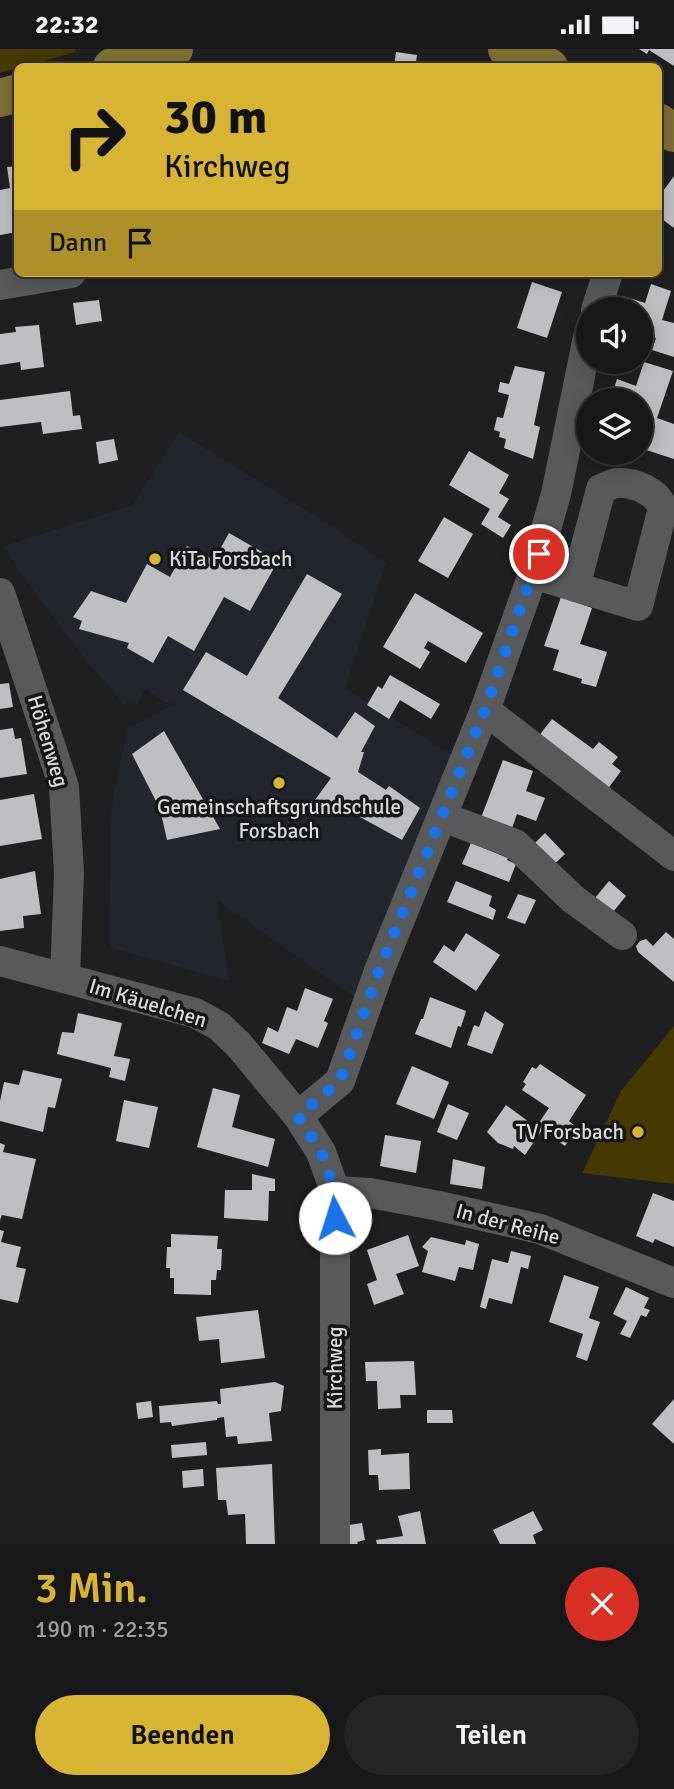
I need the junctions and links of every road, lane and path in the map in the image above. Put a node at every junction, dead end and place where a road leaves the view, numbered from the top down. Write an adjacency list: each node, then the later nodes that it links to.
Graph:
1 (174, 49): 3 (main road)
2 (507, 49): 4 (main road)
3 (126, 63)
4 (541, 63)
5 (47, 277): 7 (street)
6 (607, 277): 8 (street)
7 (0, 285)
8 (600, 297)
9 (580, 374): 10 (street)
10 (533, 574): 11 (street); 13 (street)
11 (575, 587)
12 (0, 593): 18 (street, Höhenweg)
13 (485, 710): 14 (street); 15 (street)
14 (443, 817): 16 (street); 19 (street)
15 (674, 856)
16 (622, 935)
17 (0, 961): 18 (street, Im Käuelchen)
18 (65, 978): 19 (street, Im Käuelchen)
19 (298, 1116): 20 (street, Im Käuelchen)
20 (335, 1191): 21 (street, In der Reihe); 22 (street, Kirchweg)
21 (674, 1283)
22 (335, 1544)

